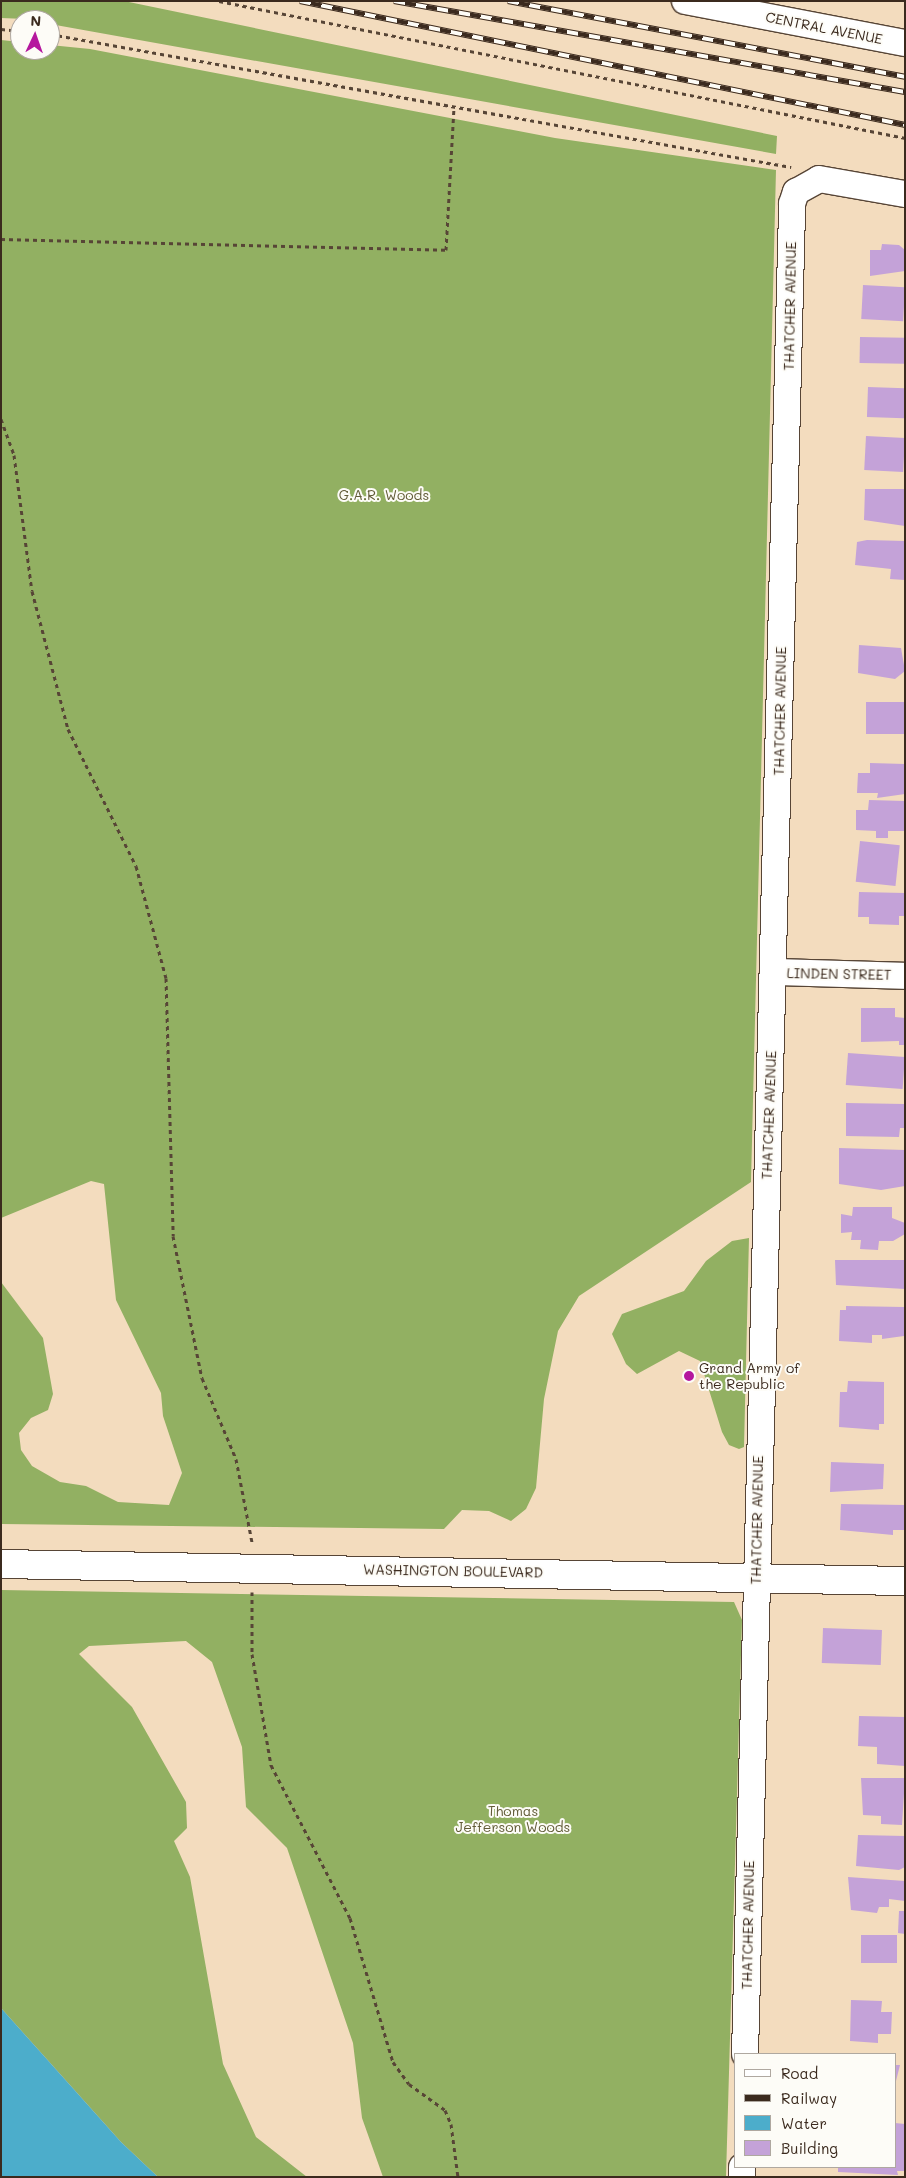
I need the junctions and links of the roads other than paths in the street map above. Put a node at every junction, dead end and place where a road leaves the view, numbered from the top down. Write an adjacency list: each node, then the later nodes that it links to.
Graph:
1 (685, 1): 2 (street, CENTRAL AVENUE)
2 (905, 43)
3 (905, 194): 4 (street, THATCHER AVENUE)
4 (774, 972): 5 (street, LINDEN STREET); 7 (street, THATCHER AVENUE)
5 (905, 976)
6 (1, 1564): 7 (street, WASHINGTON BOULEVARD)
7 (756, 1576): 8 (street, WASHINGTON BOULEVARD); 9 (street, THATCHER AVENUE)
8 (905, 1581)
9 (745, 2053)

